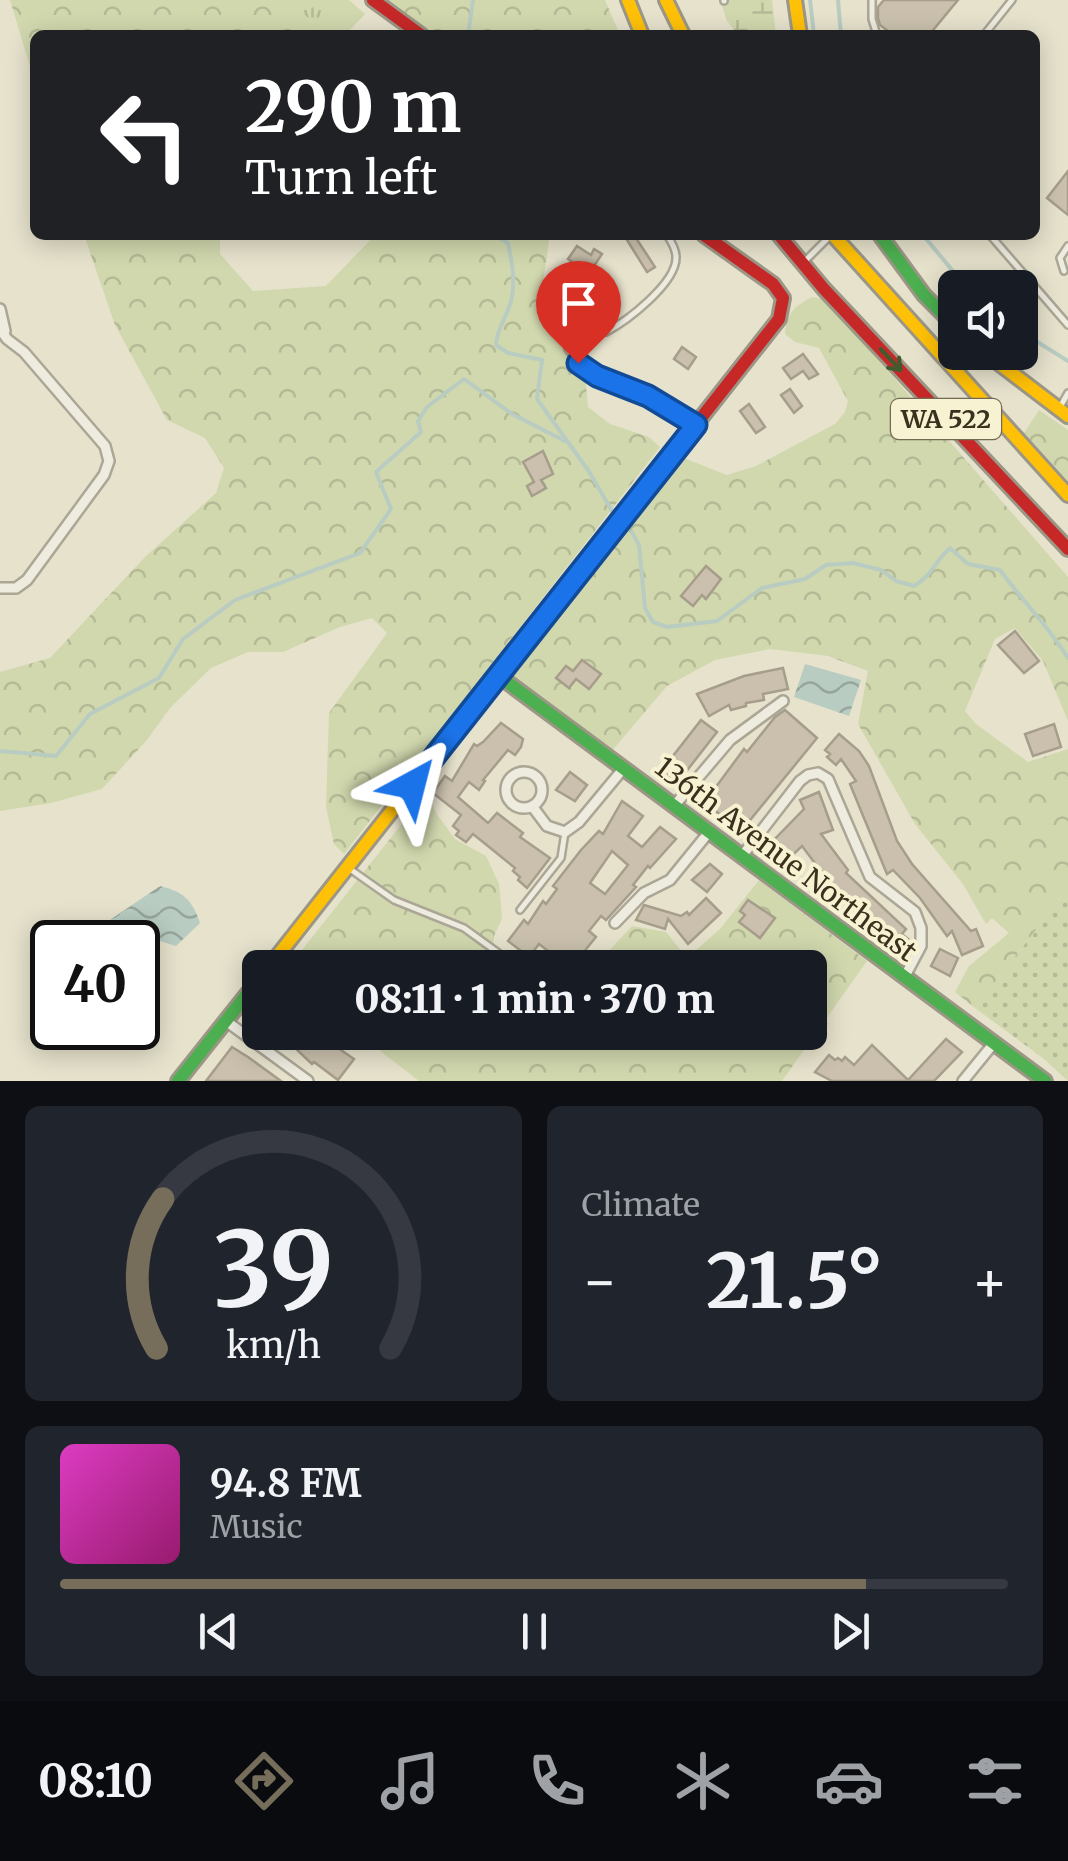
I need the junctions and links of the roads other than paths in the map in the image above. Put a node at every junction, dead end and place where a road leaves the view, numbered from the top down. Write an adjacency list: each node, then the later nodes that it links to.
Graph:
1 (372, 0): 7 (main road)
2 (628, 0): 8 (main road)
3 (666, 0): 9 (main road)
4 (796, 0): 10 (main road)
5 (872, 0): 11 (lane)
6 (1012, 0): 12 (lane)
7 (413, 30)
8 (640, 30)
9 (681, 30)
10 (799, 30)
11 (875, 30)
12 (988, 30)
13 (669, 240): 28 (lane)
14 (711, 240): 34 (main road)
15 (783, 240): 21 (main road, WA 522)
16 (827, 240): 21 (lane)
17 (837, 240): 35 (main road, WA 522)
18 (884, 240): 24 (main road)
19 (994, 240): 26 (lane)
20 (1068, 246): 22 (lane)
21 (802, 263): 36 (main road, WA 522, one-way to 36)
22 (1064, 271)
23 (567, 299): 34 (lane)
24 (938, 308)
25 (0, 309): 29 (street)
26 (1068, 325)
27 (0, 329): 29 (street)
28 (606, 332)
29 (7, 339): 30 (street); 37 (street)
30 (0, 349)
31 (1007, 370): 33 (main road)
32 (1068, 394): 33 (lane)
33 (1063, 413)
34 (696, 425): 38 (main road)
35 (1068, 495)
36 (1068, 549)
37 (0, 588)
38 (499, 676): 40 (main road, 136th Avenue Northeast); 46 (main road)
39 (783, 700): 42 (street)
40 (623, 769): 42 (main road, 136th Avenue Northeast); 43 (street)
41 (532, 806): 41 (street); 43 (street)
42 (674, 806): 44 (main road, 136th Avenue Northeast)
43 (565, 832): 47 (lane)
44 (709, 832): 45 (main road, 136th Avenue Northeast); 48 (street)
45 (742, 856): 51 (main road, 136th Avenue Northeast); 51 (street)
46 (348, 867): 49 (main road); 50 (lane)
47 (520, 910)
48 (615, 923)
49 (282, 950)
50 (494, 950)
51 (904, 978): 54 (main road, 136th Avenue Northeast)
52 (242, 1000): 53 (main road)
53 (226, 1020): 55 (main road); 56 (street)
54 (994, 1044): 57 (street); 58 (main road, 136th Avenue Northeast)
55 (178, 1081)
56 (308, 1081)
57 (963, 1081)
58 (1045, 1081)

